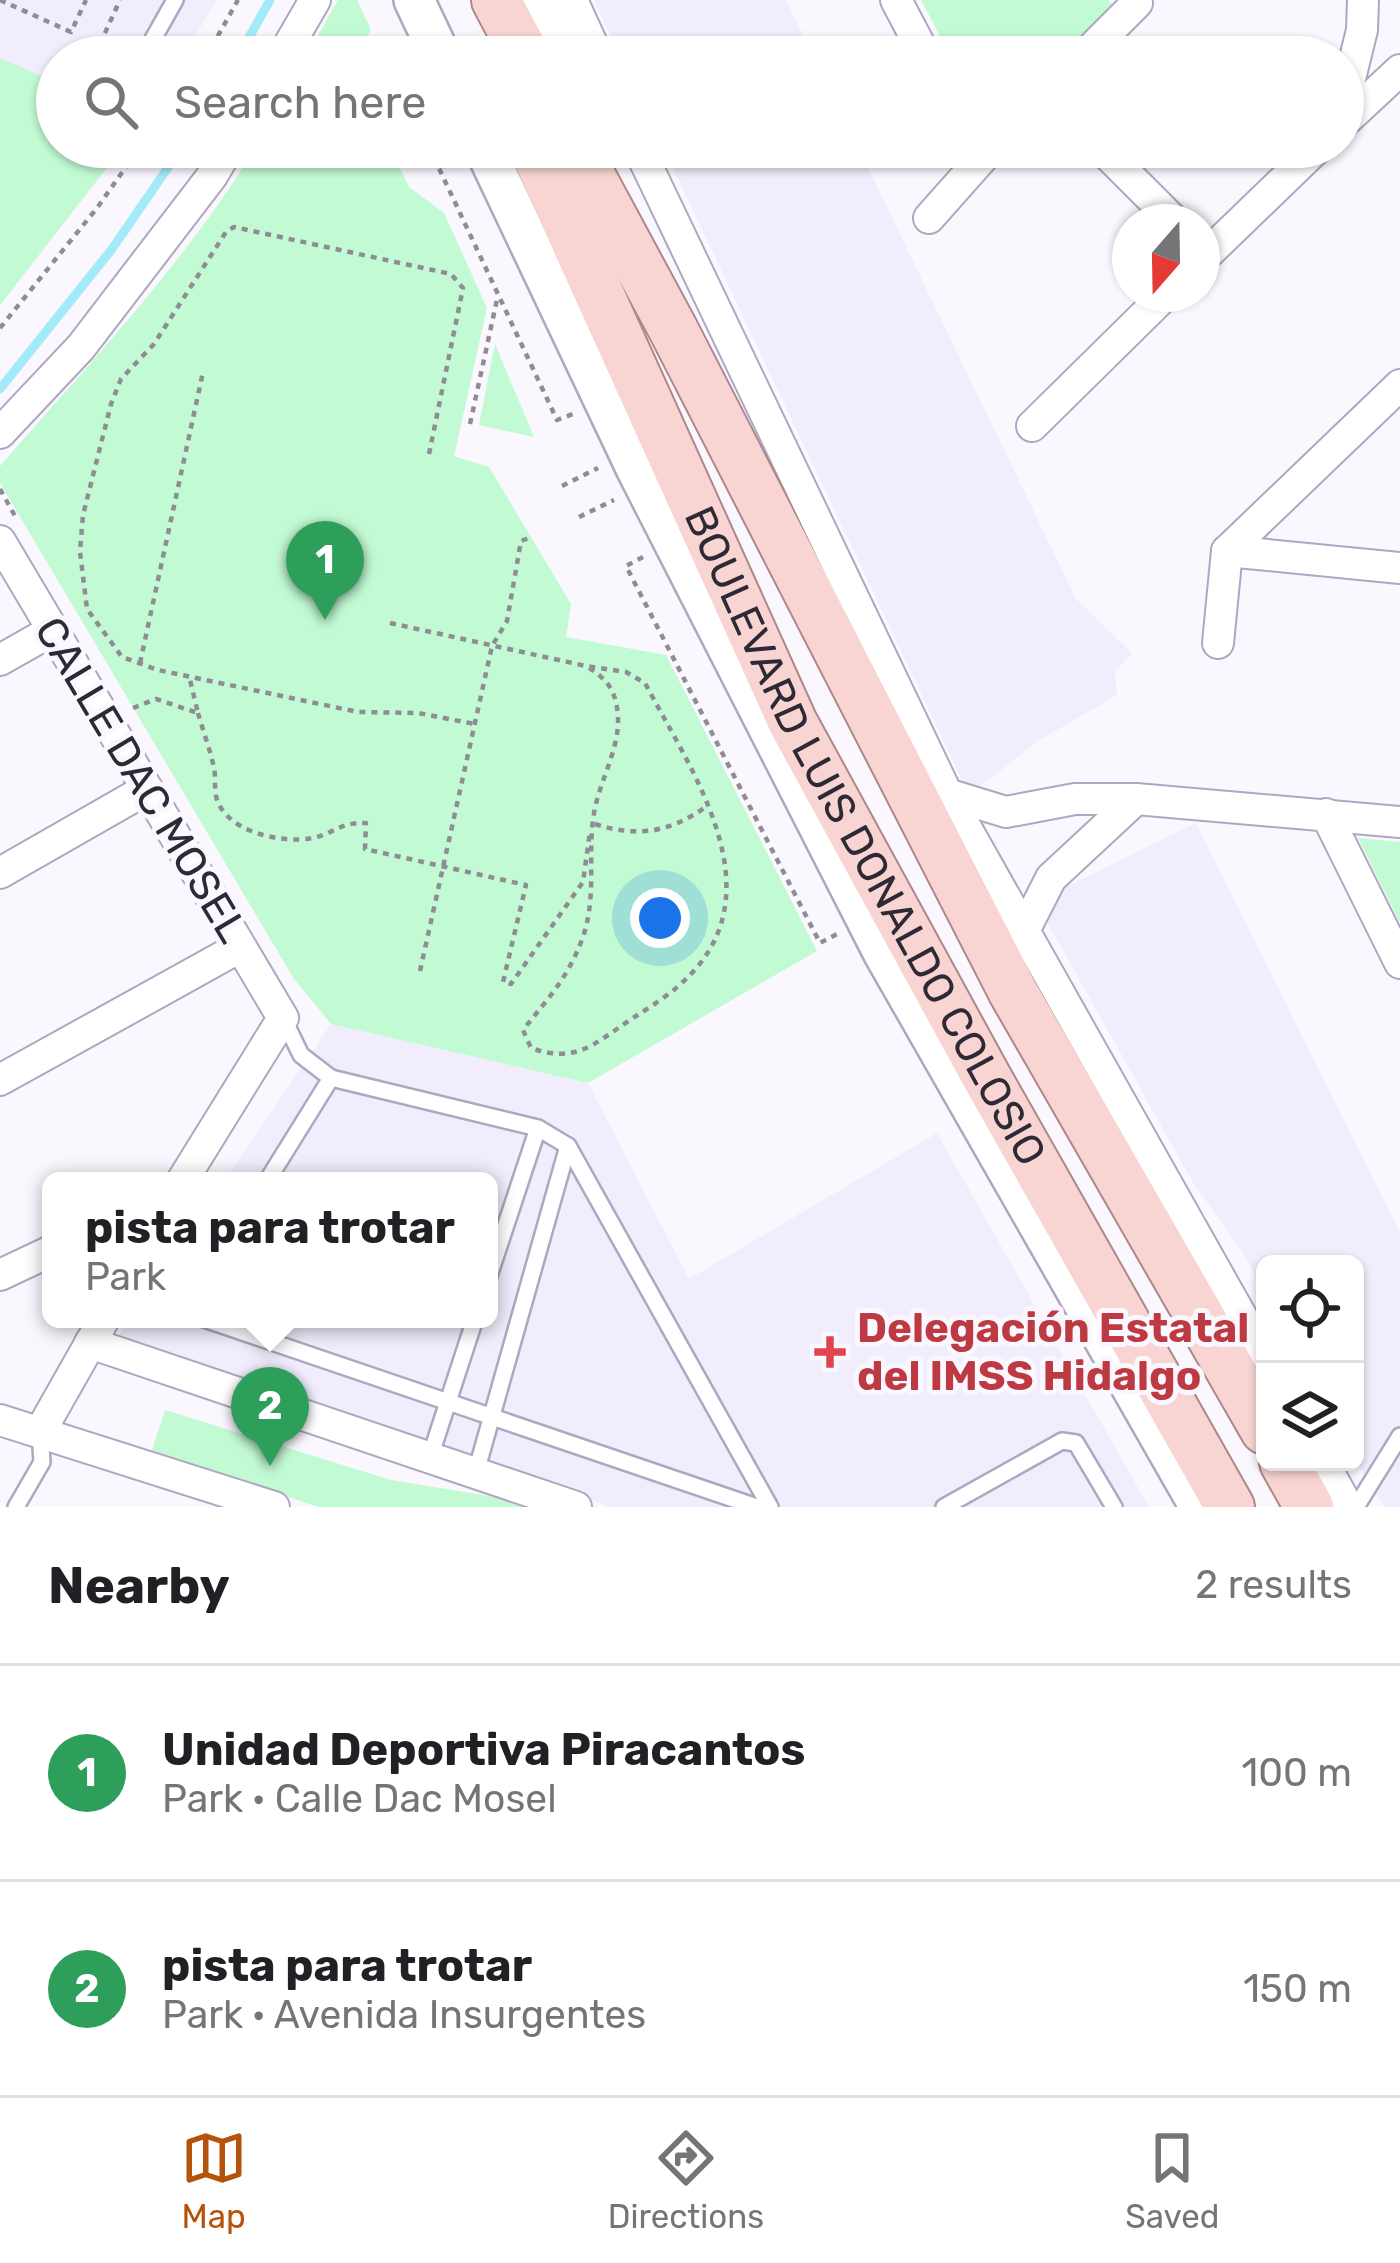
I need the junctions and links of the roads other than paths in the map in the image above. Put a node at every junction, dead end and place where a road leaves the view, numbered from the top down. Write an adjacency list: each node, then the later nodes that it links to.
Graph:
1 (175, 0): 11 (lane)
2 (315, 0): 12 (street)
3 (414, 0): 13 (street)
4 (482, 0): 14 (main road)
5 (496, 0): 15 (main road)
6 (542, 0): 16 (street)
7 (572, 0): 17 (street)
8 (896, 0): 18 (street)
9 (1133, 0): 19 (street)
10 (1363, 0): 20 (street)
11 (155, 36)
12 (294, 36)
13 (431, 36)
14 (493, 36)
15 (515, 36)
16 (556, 36)
17 (588, 36)
18 (915, 36)
19 (1104, 36)
20 (1361, 36)
21 (1400, 70): 22 (street)
22 (1364, 103)
23 (217, 168): 39 (street)
24 (494, 168): 86 (street)
25 (542, 168): 87 (main road, BOULEVARD LUIS DONALDO COLOSIO)
26 (586, 168): 36 (main road, BOULEVARD LUIS DONALDO COLOSIO)
27 (608, 168): 36 (street)
28 (648, 168): 47 (street)
29 (969, 168): 33 (street)
30 (1121, 168): 32 (street)
31 (1296, 168): 34 (street)
32 (1157, 204)
33 (929, 218)
34 (1220, 239)
35 (1148, 312): 38 (street)
36 (673, 329): 70 (main road, BOULEVARD LUIS DONALDO COLOSIO)
37 (1400, 385): 41 (street)
38 (1032, 426)
39 (0, 433)
40 (0, 542): 43 (street, CALLE DAC MOSEL)
41 (1228, 551): 42 (street); 44 (street)
42 (1400, 568)
43 (52, 630): 45 (street); 46 (street, CALLE DAC MOSEL)
44 (1218, 643)
45 (0, 659)
46 (147, 790): 51 (street); 53 (street, CALLE DAC MOSEL)
47 (946, 794): 48 (street); 52 (street)
48 (1136, 799): 49 (street); 52 (street)
49 (1326, 814): 50 (street); 54 (street)
50 (1400, 822)
51 (0, 873)
52 (1024, 931): 68 (street)
53 (240, 947): 55 (street, CALLE DAC MOSEL); 57 (street)
54 (1400, 962)
55 (283, 1018): 56 (lane); 60 (street)
56 (331, 1078): 58 (lane); 61 (lane)
57 (0, 1080)
58 (538, 1128): 59 (lane); 62 (lane)
59 (568, 1146): 71 (lane); 83 (lane)
60 (188, 1172)
61 (273, 1172)
62 (498, 1249)
63 (42, 1255): 64 (street)
64 (0, 1275)
65 (230, 1328): 69 (lane)
66 (472, 1328): 69 (lane)
67 (97, 1331): 73 (street); 75 (street)
68 (1256, 1342)
69 (448, 1402): 71 (lane); 75 (lane)
70 (1256, 1414)
71 (492, 1415): 78 (lane); 82 (lane)
72 (0, 1420): 73 (street)
73 (40, 1432): 79 (lane); 80 (street)
74 (1400, 1436): 89 (lane)
75 (430, 1457): 78 (street)
76 (1288, 1471): 88 (main road)
77 (1329, 1471): 89 (street)
78 (476, 1472): 81 (street)
79 (16, 1507)
80 (274, 1507)
81 (576, 1507)
82 (757, 1507)
83 (770, 1507)
84 (944, 1507): 85 (lane)
85 (1114, 1507)
86 (1200, 1507)
87 (1230, 1507)
88 (1310, 1507)
89 (1352, 1507)

